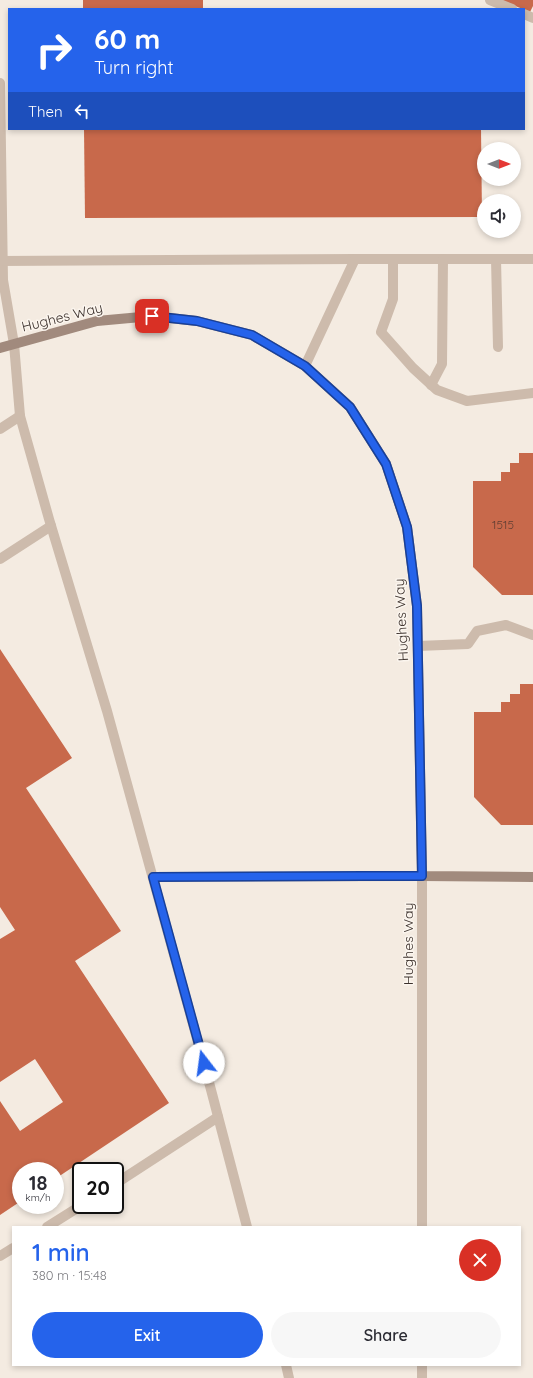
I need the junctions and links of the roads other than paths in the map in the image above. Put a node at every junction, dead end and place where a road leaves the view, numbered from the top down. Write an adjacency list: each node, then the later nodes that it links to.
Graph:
1 (490, 0): 2 (street)
2 (510, 8)
3 (0, 83): 9 (street)
4 (496, 259): 5 (street); 8 (street); 11 (street)
5 (533, 259)
6 (355, 260): 7 (street); 9 (street); 13 (street)
7 (393, 260): 8 (street); 14 (street)
8 (443, 260): 14 (street)
9 (1, 262): 10 (street)
10 (14, 344): 12 (street, Hughes Way); 13 (street, Hughes Way); 16 (street)
11 (498, 347)
12 (0, 348)
13 (305, 366): 21 (street, Hughes Way)
14 (431, 384): 15 (street)
15 (533, 393)
16 (20, 416): 17 (street); 18 (street)
17 (0, 429)
18 (51, 526): 19 (street); 23 (street)
19 (0, 559)
20 (533, 635): 21 (street)
21 (418, 646): 22 (street, Hughes Way)
22 (422, 876): 23 (street); 24 (street); 30 (street, Hughes Way)
23 (153, 877): 25 (street)
24 (533, 877)
25 (218, 1117): 26 (street); 29 (street)
26 (124, 1178)
27 (72, 1211): 28 (street)
28 (49, 1226)
29 (247, 1226)
30 (422, 1226)
31 (12, 1249): 32 (street)
32 (0, 1256)
33 (286, 1366): 35 (street)
34 (422, 1366): 36 (street)
35 (289, 1378)
36 (422, 1378)

